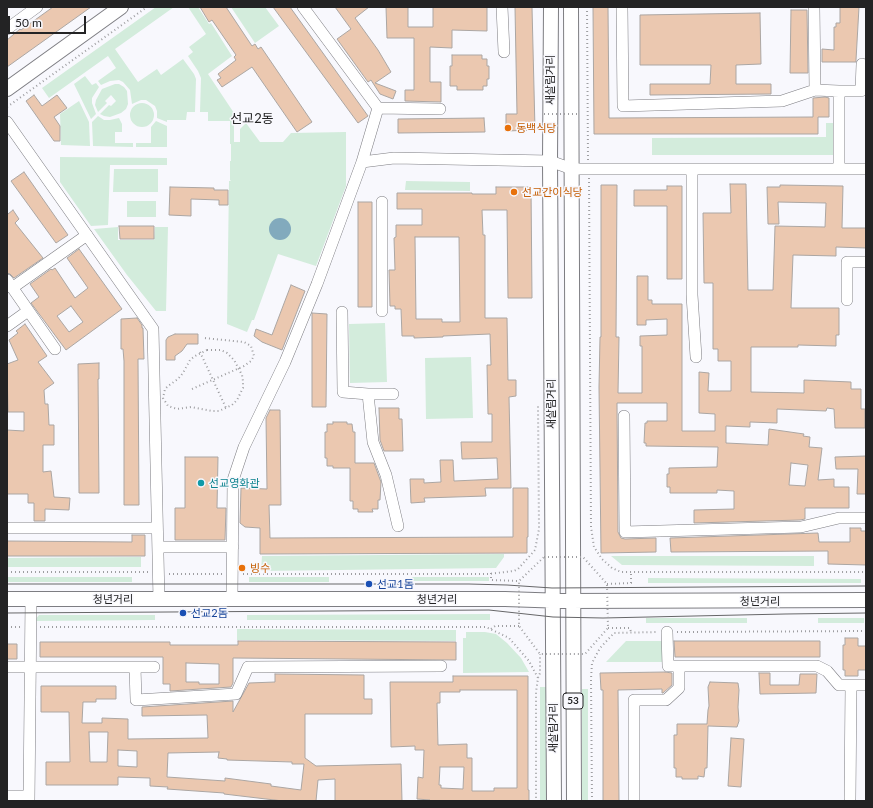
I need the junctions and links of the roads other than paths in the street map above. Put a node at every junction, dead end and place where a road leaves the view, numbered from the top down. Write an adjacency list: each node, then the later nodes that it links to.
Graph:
1 (37, 7): 9 (street)
2 (121, 7): 12 (main road)
3 (303, 7): 15 (street)
4 (502, 7): 10 (street)
5 (551, 7): 18 (main road, 새살림거리)
6 (571, 7): 20 (main road, 새살림거리)
7 (622, 7): 13 (street)
8 (814, 7): 13 (street)
9 (7, 29)
10 (504, 52)
11 (862, 64): 14 (street)
12 (7, 89)
13 (815, 90): 14 (street)
14 (839, 91): 22 (street)
15 (378, 108): 16 (street); 19 (street)
16 (440, 109)
17 (7, 122): 25 (street)
18 (550, 161): 19 (street); 20 (street); 49 (main road, 새살림거리)
19 (362, 162): 43 (street)
20 (572, 168): 21 (street); 50 (main road, 새살림거리)
21 (692, 169): 22 (street); 34 (street)
22 (838, 169): 23 (street)
23 (866, 169)
24 (382, 202): 29 (street)
25 (87, 235): 27 (street); 41 (street)
26 (866, 262): 28 (street)
27 (10, 284): 30 (street)
28 (847, 300)
29 (382, 311)
30 (28, 312): 32 (street); 33 (street)
31 (342, 312): 35 (street)
32 (7, 326)
33 (55, 349)
34 (696, 358)
35 (368, 394): 36 (street); 39 (street)
36 (393, 394)
37 (624, 416): 38 (street)
38 (866, 518)
39 (398, 526)
40 (7, 528): 41 (street)
41 (157, 528): 42 (street)
42 (158, 547): 43 (street); 47 (street)
43 (233, 547): 44 (street)
44 (232, 598): 47 (main road, 청년거리); 49 (main road, 청년거리)
45 (7, 599): 46 (main road, 청년거리)
46 (31, 599): 47 (main road, 청년거리); 55 (street)
47 (159, 600)
48 (866, 600): 50 (main road, 청년거리)
49 (553, 601): 50 (main road, 청년거리); 63 (main road, 새살림거리 / 53)
50 (573, 601): 64 (main road, 새살림거리 / 53)
51 (668, 632): 53 (street)
52 (441, 666): 56 (street)
53 (679, 666): 58 (street); 65 (street)
54 (7, 667): 55 (street)
55 (29, 667): 56 (street); 61 (street)
56 (135, 667): 57 (street)
57 (154, 667)
58 (851, 685): 59 (street); 62 (street)
59 (866, 685)
60 (7, 796): 61 (street)
61 (29, 798)
62 (850, 799)
63 (554, 801)
64 (574, 801)
65 (634, 801)

